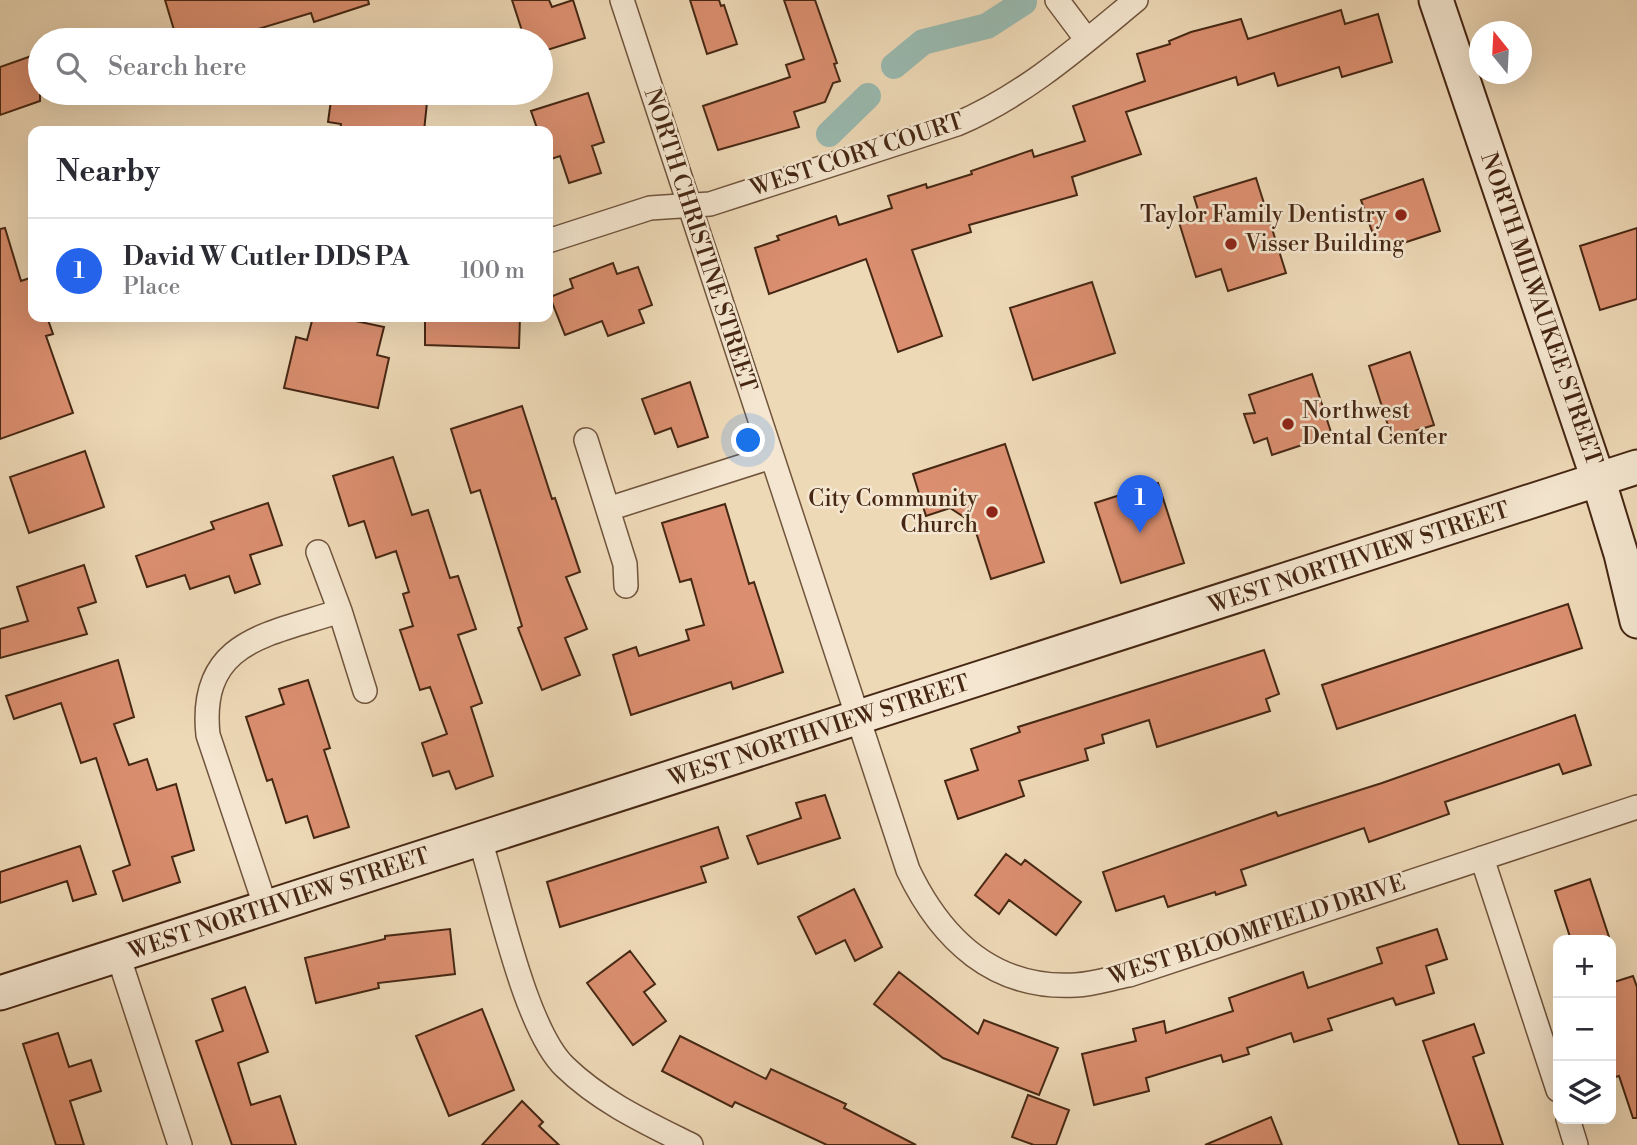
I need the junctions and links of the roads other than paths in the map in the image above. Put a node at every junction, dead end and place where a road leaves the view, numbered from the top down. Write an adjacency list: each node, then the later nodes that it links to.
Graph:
1 (622, 0): 6 (street, NORTH CHRISTINE STREET)
2 (1057, 0): 5 (street)
3 (1136, 0): 5 (street, WEST CORY COURT)
4 (1436, 0): 11 (street, NORTH MILWAUKEE STREET)
5 (1087, 40): 6 (street, WEST CORY COURT)
6 (690, 205): 7 (street, WEST CORY COURT); 9 (street, NORTH CHRISTINE STREET)
7 (553, 239)
8 (586, 440): 12 (street)
9 (771, 457): 12 (street); 18 (street, NORTH CHRISTINE STREET)
10 (1637, 467): 11 (street, WEST NORTHVIEW STREET)
11 (1599, 482): 16 (street, NORTH MILWAUKEE STREET); 18 (street, WEST NORTHVIEW STREET)
12 (608, 509): 14 (street)
13 (318, 552): 15 (street)
14 (626, 586)
15 (340, 611): 17 (street); 22 (street)
16 (1637, 621)
17 (365, 691)
18 (857, 719): 20 (street, WEST NORTHVIEW STREET); 21 (street, WEST BLOOMFIELD DRIVE)
19 (1637, 807): 21 (street, WEST BLOOMFIELD DRIVE)
20 (480, 839): 22 (street, WEST NORTHVIEW STREET); 28 (street)
21 (1482, 858): 25 (street)
22 (266, 908): 23 (street, WEST NORTHVIEW STREET)
23 (118, 956): 24 (street, WEST NORTHVIEW STREET); 27 (street)
24 (0, 993)
25 (1553, 1075)
26 (1570, 1124): 29 (street)
27 (180, 1145)
28 (691, 1145)
29 (1576, 1145)

